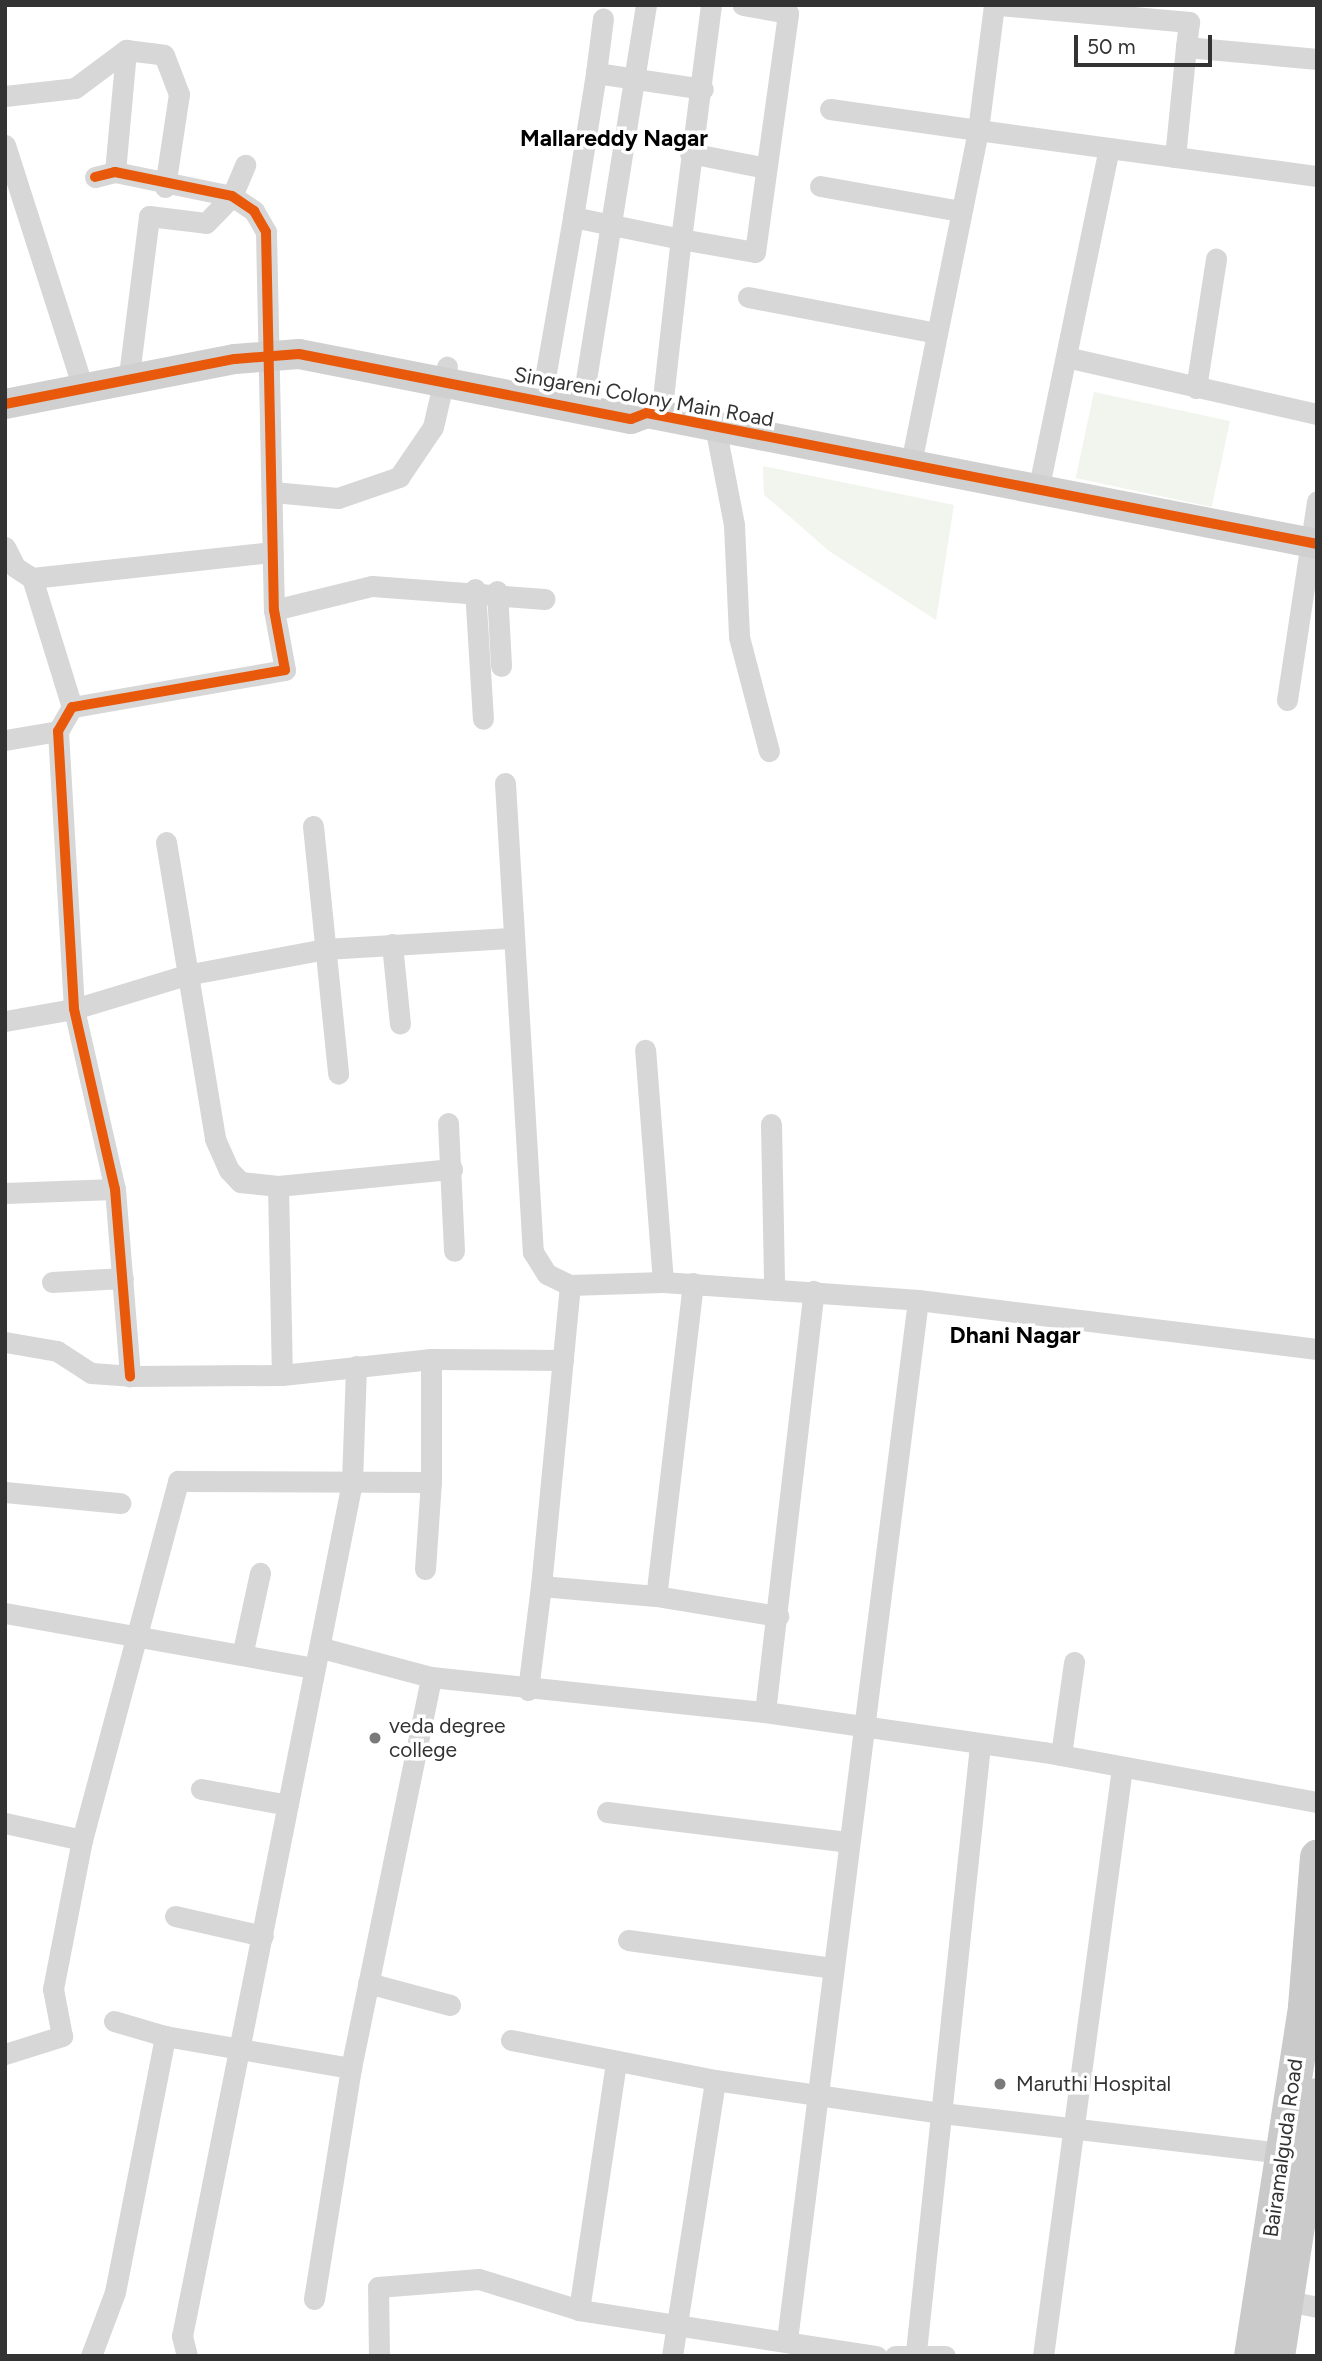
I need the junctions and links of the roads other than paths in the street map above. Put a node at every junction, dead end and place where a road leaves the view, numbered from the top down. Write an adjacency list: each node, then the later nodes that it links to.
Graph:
1 (646, 5): 10 (street)
2 (711, 5): 11 (street)
3 (743, 5): 20 (street)
4 (997, 5): 6 (street); 14 (street)
5 (603, 18): 9 (street)
6 (1186, 47): 8 (street); 18 (street)
7 (126, 50): 12 (street); 23 (street); 23 (street)
8 (1317, 59)
9 (596, 74): 10 (street); 26 (street)
10 (637, 79): 11 (street); 27 (street)
11 (703, 89): 17 (street)
12 (5, 96)
13 (830, 109): 14 (street)
14 (978, 130): 16 (street); 25 (street)
15 (5, 145): 35 (street)
16 (1109, 148): 18 (street); 33 (street)
17 (690, 153): 20 (street); 28 (street)
18 (1175, 157): 21 (street)
19 (245, 165): 24 (street)
20 (766, 168): 28 (street)
21 (1317, 176)
22 (820, 186): 25 (street)
23 (165, 187): 24 (street)
24 (232, 196): 32 (street); 34 (street)
25 (961, 211): 31 (street)
26 (573, 217): 27 (street); 38 (street)
27 (615, 224): 28 (street); 39 (street)
28 (681, 239): 41 (street)
29 (1216, 259): 37 (street)
30 (748, 297): 31 (street)
31 (937, 333): 44 (street)
32 (265, 349): 34 (street, Singareni Colony Main Road); 36 (street, Singareni Colony Main Road); 40 (street, Singareni Colony Main Road); 45 (street)
33 (1066, 357): 37 (street); 46 (street)
34 (130, 367): 35 (street, Singareni Colony Main Road)
35 (78, 373): 40 (street, Singareni Colony Main Road)
36 (445, 373): 38 (street, Singareni Colony Main Road); 45 (street)
37 (1196, 388): 42 (street)
38 (543, 392): 39 (street, Singareni Colony Main Road); 41 (street, Singareni Colony Main Road)
39 (584, 392): 41 (street, Singareni Colony Main Road)
40 (9, 395)
41 (653, 414): 43 (street, Singareni Colony Main Road)
42 (1317, 414)
43 (715, 426): 44 (street, Singareni Colony Main Road); 62 (street)
44 (910, 468): 46 (street, Singareni Colony Main Road)
45 (273, 492): 50 (street)
46 (1038, 492): 48 (street, Singareni Colony Main Road)
47 (1317, 501): 48 (street)
48 (1313, 544): 57 (street)
49 (5, 547): 51 (street)
50 (273, 552): 51 (street); 55 (street)
51 (32, 578): 58 (street)
52 (475, 589): 53 (street); 55 (street); 59 (street)
53 (497, 591): 54 (street); 56 (street)
54 (545, 599)
55 (274, 610): 58 (street)
56 (501, 666)
57 (1287, 700)
58 (72, 707): 60 (street)
59 (483, 719)
60 (58, 731): 61 (street); 70 (street)
61 (5, 740)
62 (769, 751)
63 (505, 783): 66 (street)
64 (313, 826): 68 (street)
65 (166, 842): 69 (street)
66 (512, 938): 67 (street); 86 (street)
67 (392, 944): 68 (street); 72 (street)
68 (325, 948): 69 (street); 74 (street)
69 (186, 975): 70 (street); 78 (street)
70 (74, 1009): 71 (street); 79 (street)
71 (5, 1021)
72 (400, 1024)
73 (645, 1050): 84 (street)
74 (338, 1074)
75 (448, 1123): 77 (street)
76 (771, 1124): 87 (street)
77 (452, 1169): 78 (street); 81 (street)
78 (278, 1186): 95 (street)
79 (116, 1189): 80 (street); 82 (street)
80 (5, 1193)
81 (454, 1251)
82 (123, 1278): 83 (street); 96 (street)
83 (52, 1282)
84 (663, 1282): 85 (street); 86 (street)
85 (693, 1283): 87 (street); 104 (street)
86 (570, 1285): 93 (street)
87 (774, 1287): 88 (street)
88 (814, 1291): 89 (street); 106 (street)
89 (918, 1300): 91 (street); 115 (street)
90 (7, 1336): 96 (street)
91 (1317, 1349)
92 (431, 1359): 93 (street); 94 (street); 98 (street)
93 (563, 1360): 103 (street)
94 (356, 1366): 95 (street); 97 (street)
95 (282, 1374): 96 (street)
96 (130, 1376)
97 (352, 1482): 98 (street); 107 (street); 108 (street)
98 (430, 1482): 101 (street)
99 (5, 1492): 100 (street)
100 (120, 1503)
101 (425, 1569)
102 (260, 1573): 109 (street)
103 (541, 1586): 104 (street); 113 (street)
104 (656, 1596): 106 (street)
105 (5, 1612): 107 (street)
106 (778, 1616): 114 (street)
107 (134, 1636): 109 (street); 124 (street)
108 (322, 1648): 111 (street); 112 (street)
109 (243, 1651): 111 (street)
110 (1074, 1662): 117 (street)
111 (314, 1668): 121 (street)
112 (431, 1677): 113 (street); 131 (street)
113 (528, 1690): 114 (street)
114 (765, 1712): 115 (street)
115 (861, 1728): 116 (street); 125 (street)
116 (980, 1745): 117 (street); 144 (street)
117 (1061, 1755): 118 (street)
118 (1122, 1768): 120 (street); 145 (street)
119 (201, 1789): 121 (street)
120 (1317, 1802)
121 (288, 1805): 128 (street)
122 (607, 1812): 125 (street)
123 (5, 1823): 124 (street)
124 (82, 1840): 138 (street)
125 (849, 1842): 130 (street)
126 (1317, 1856): 133 (main road, Bairamalguda Road)
127 (175, 1916): 128 (street)
128 (263, 1936): 137 (street)
129 (628, 1940): 130 (street)
130 (832, 1968): 142 (street)
131 (368, 1983): 132 (street); 140 (street)
132 (450, 2006)
133 (1311, 2007): 146 (main road, Bairamalguda Road)
134 (114, 2021): 135 (street)
135 (165, 2036): 137 (street); 153 (street)
136 (511, 2040): 139 (street)
137 (242, 2047): 140 (street); 154 (street)
138 (5, 2054)
139 (616, 2062): 141 (street); 149 (street)
140 (351, 2068): 147 (street)
141 (715, 2080): 142 (street); 150 (street)
142 (816, 2092): 144 (street); 151 (street)
143 (1317, 2095): 148 (main road, Bairamalguda Road)
144 (942, 2113): 145 (street); 152 (street)
145 (1069, 2125): 146 (street); 160 (street)
146 (1281, 2153): 161 (main road, Bairamalguda Road)
147 (314, 2299)
148 (1302, 2304): 162 (main road, Bairamalguda Road)
149 (579, 2310): 150 (street); 155 (street)
150 (676, 2327): 151 (street); 156 (street)
151 (787, 2340): 157 (street)
152 (916, 2351): 158 (street); 159 (street)
153 (91, 2356)
154 (187, 2356)
155 (379, 2356)
156 (672, 2356)
157 (876, 2356)
158 (895, 2356)
159 (945, 2356)
160 (1043, 2356)
161 (1251, 2356)
162 (1277, 2356)

